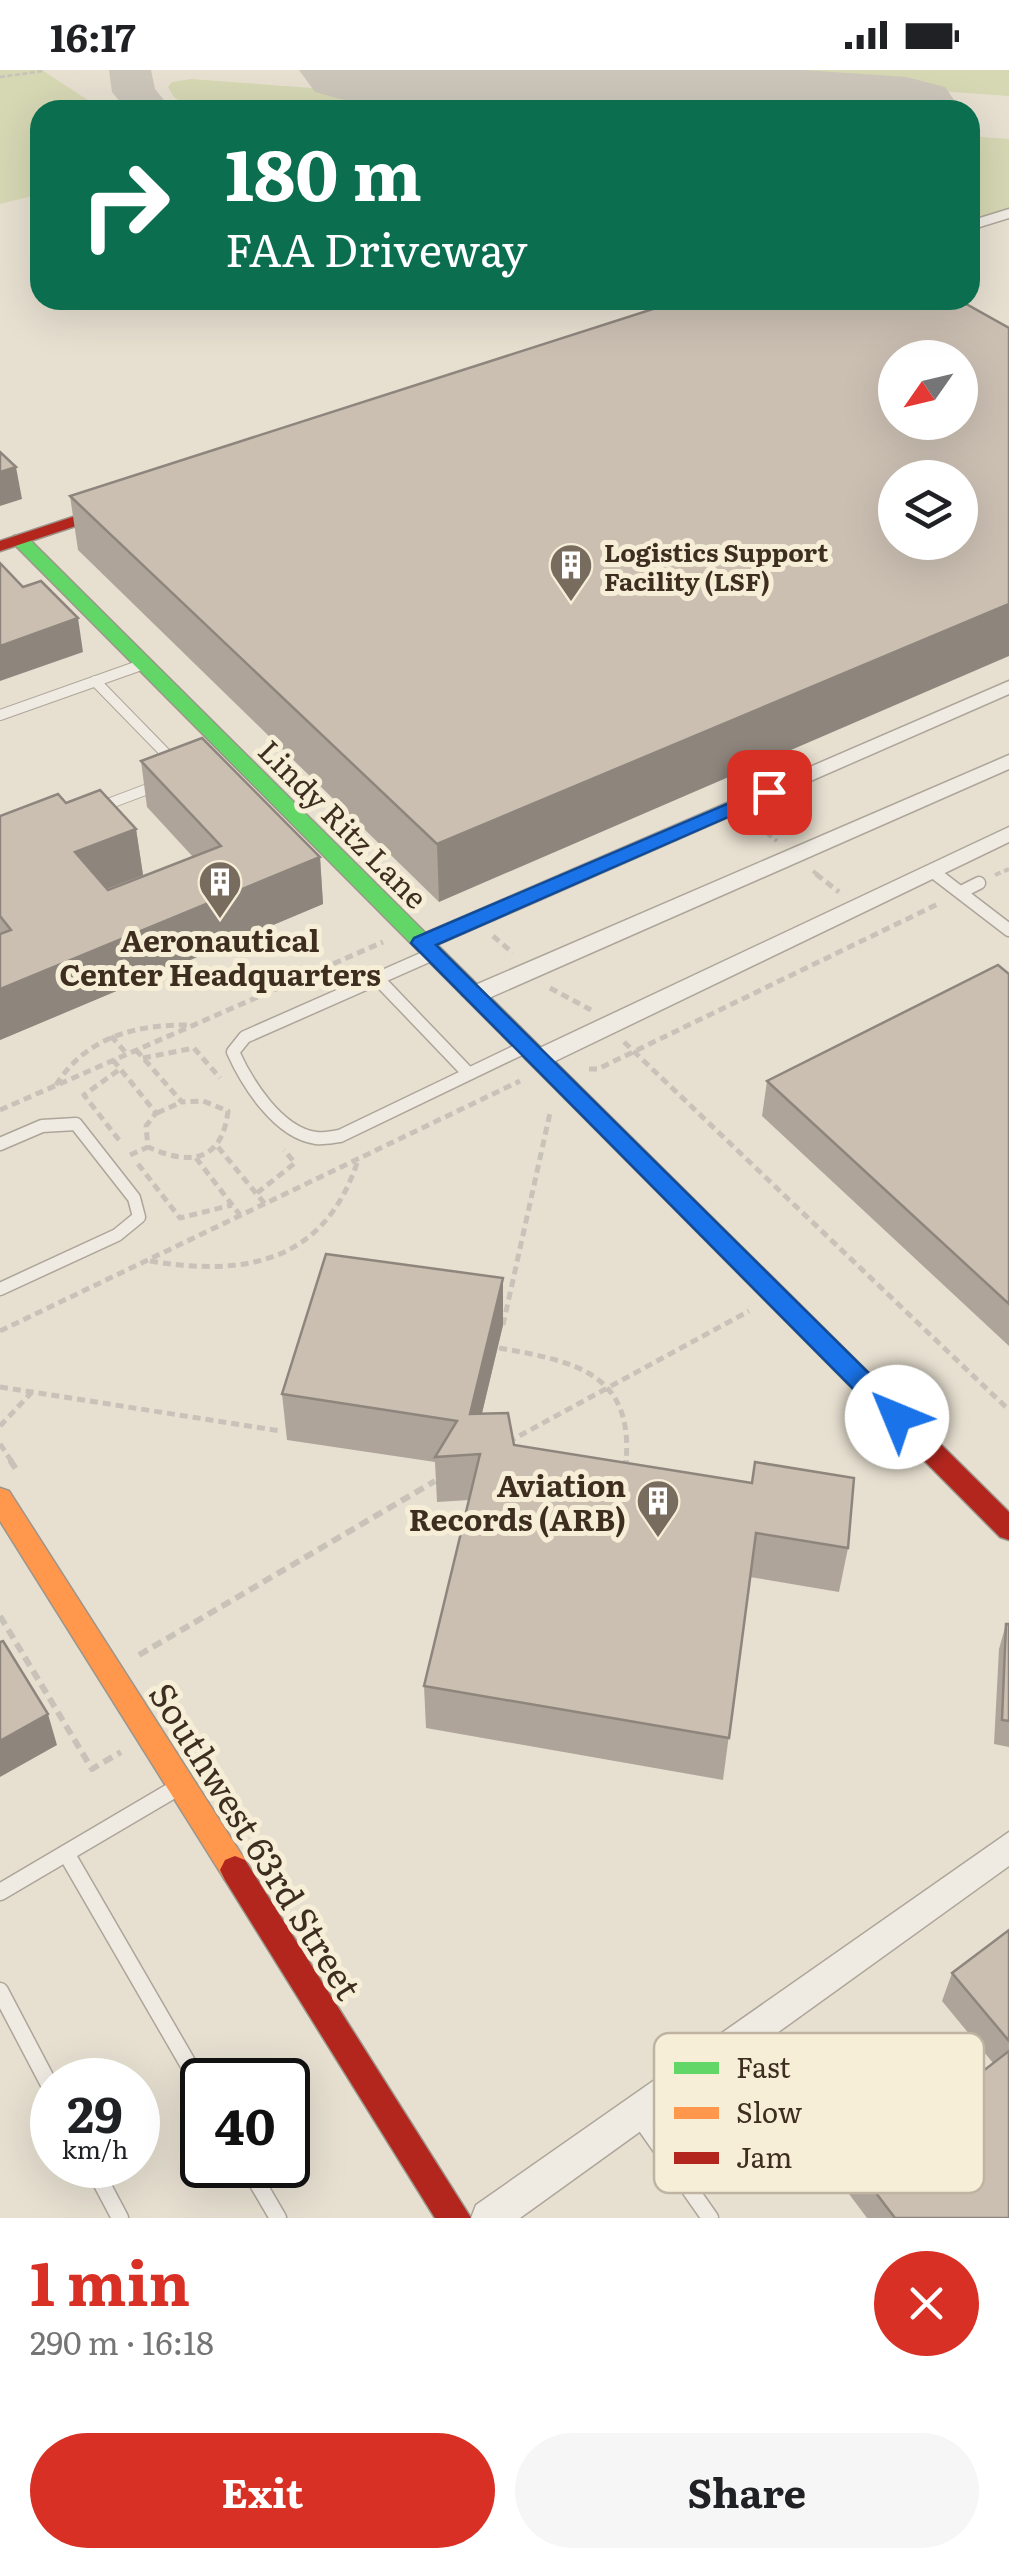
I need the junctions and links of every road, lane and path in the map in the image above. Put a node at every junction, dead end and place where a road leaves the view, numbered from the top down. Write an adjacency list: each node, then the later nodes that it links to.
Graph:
1 (43, 71): 2 (path)
2 (0, 77)
3 (1009, 214): 4 (street)
4 (980, 223)
5 (140, 500): 6 (street)
6 (10, 543): 7 (street, Lindy Ritz Lane)
7 (144, 664): 8 (lane); 26 (street, Lindy Ritz Lane)
8 (94, 682): 10 (lane); 12 (lane)
9 (1009, 687): 26 (street)
10 (0, 715)
11 (1009, 761): 30 (street)
12 (187, 774)
13 (170, 781): 14 (lane)
14 (85, 814)
15 (759, 827): 17 (path)
16 (1009, 834): 19 (street)
17 (779, 843)
18 (807, 866): 22 (path)
19 (933, 871): 21 (lane); 36 (street)
20 (979, 883): 21 (lane)
21 (961, 892): 24 (lane)
22 (841, 894)
23 (947, 900): 35 (path)
24 (1009, 930)
25 (493, 936): 27 (path)
26 (427, 948): 28 (lane); 30 (street, Lindy Ritz Lane)
27 (515, 955)
28 (378, 978): 42 (lane); 42 (lane)
29 (548, 986): 31 (path)
30 (474, 995): 36 (street, Lindy Ritz Lane)
31 (591, 1010)
32 (195, 1025): 33 (path)
33 (111, 1036): 37 (path); 43 (path)
34 (136, 1050): 38 (path)
35 (634, 1051): 41 (path); 69 (path)
36 (532, 1053): 42 (lane); 76 (street, Lindy Ritz Lane)
37 (127, 1054)
38 (143, 1058): 44 (path); 46 (path)
39 (113, 1060): 40 (path)
40 (120, 1069): 49 (path); 54 (path)
41 (598, 1069)
42 (469, 1074)
43 (56, 1086)
44 (231, 1090)
45 (552, 1100): 64 (path)
46 (182, 1102): 48 (path); 49 (path)
47 (243, 1104): 48 (path)
48 (228, 1111): 52 (path)
49 (156, 1113): 51 (path)
50 (0, 1144): 62 (lane)
51 (148, 1146): 54 (path); 55 (path)
52 (218, 1147): 55 (path); 57 (path)
53 (282, 1149): 57 (path)
54 (130, 1154): 59 (path)
55 (196, 1158): 59 (path)
56 (358, 1160): 61 (path)
57 (257, 1193): 58 (path)
58 (266, 1204)
59 (232, 1205): 60 (path)
60 (241, 1216)
61 (148, 1260)
62 (0, 1290)
63 (756, 1307): 66 (path)
64 (502, 1324)
65 (499, 1348): 66 (path)
66 (612, 1386): 72 (path); 73 (path)
67 (0, 1387): 68 (path)
68 (31, 1392): 70 (path); 71 (path)
69 (1009, 1410)
70 (0, 1426)
71 (280, 1432)
72 (493, 1450)
73 (624, 1473)
74 (435, 1481): 77 (path)
75 (0, 1499): 78 (street, Southwest 63rd Street)
76 (1009, 1529)
77 (139, 1655)
78 (182, 1785): 80 (lane); 94 (street, Southwest 63rd Street)
79 (1009, 1848): 83 (street)
80 (66, 1853): 81 (lane); 85 (lane)
81 (0, 1892)
82 (0, 1991): 84 (lane)
83 (751, 2033)
84 (35, 2058)
85 (185, 2058)
86 (654, 2103): 87 (street)
87 (638, 2114): 88 (lane); 95 (street)
88 (654, 2137)
89 (104, 2188): 92 (lane)
90 (261, 2188): 93 (lane)
91 (693, 2193): 96 (lane)
92 (120, 2218)
93 (278, 2218)
94 (454, 2218)
95 (489, 2218)
96 (710, 2218)

